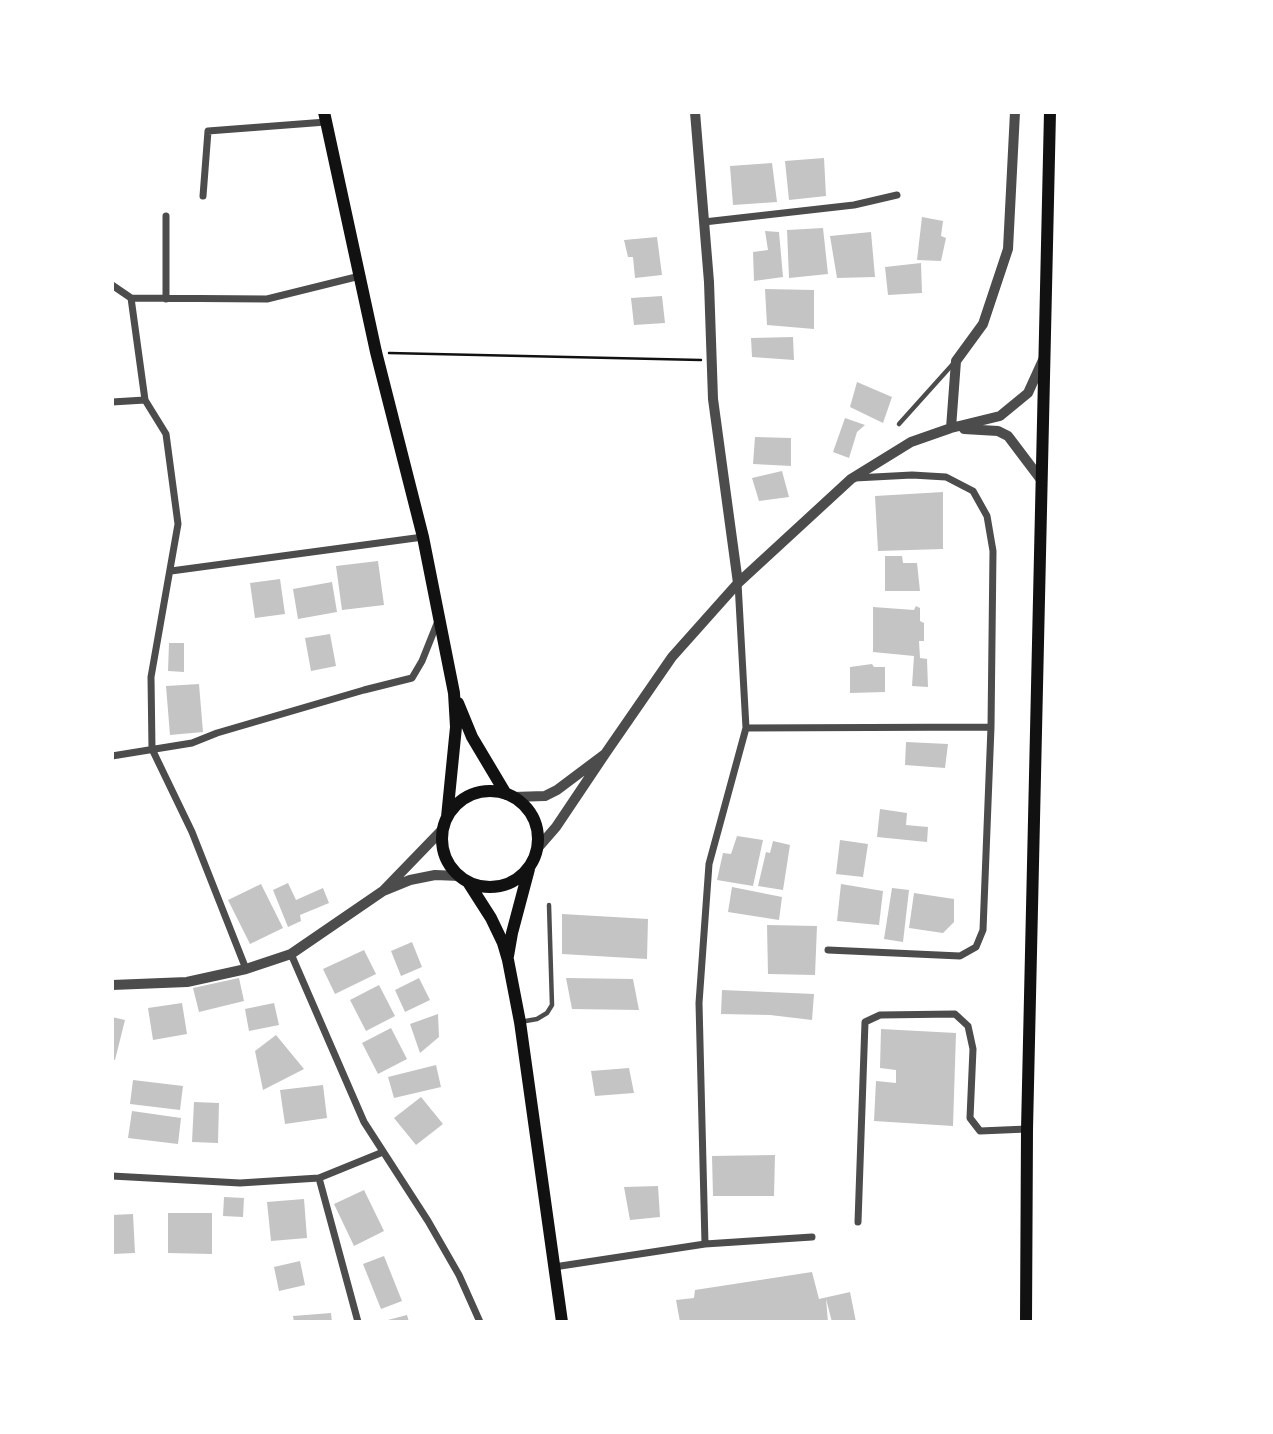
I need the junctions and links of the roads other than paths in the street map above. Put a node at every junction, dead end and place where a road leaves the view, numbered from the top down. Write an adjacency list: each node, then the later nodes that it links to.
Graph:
1 (695, 112): 8 (street)
2 (1015, 112): 14 (street)
3 (1050, 112): 13 (main road)
4 (325, 117): 6 (street); 9 (main road)
5 (897, 195): 8 (street)
6 (204, 197)
7 (166, 216): 12 (street)
8 (704, 222): 23 (street)
9 (360, 276): 12 (street); 21 (main road)
10 (112, 285): 11 (street)
11 (131, 298): 12 (street); 15 (street)
12 (166, 299)
13 (1044, 359): 18 (street); 20 (main road)
14 (956, 361): 17 (lane); 18 (street)
15 (145, 400): 16 (street); 22 (street)
16 (112, 402)
17 (899, 424)
18 (951, 428): 19 (street); 20 (street)
19 (851, 479): 23 (street); 26 (street)
20 (1042, 481): 45 (main road)
21 (424, 537): 22 (street); 24 (main road)
22 (171, 571): 28 (street)
23 (738, 583): 27 (street); 29 (street)
24 (439, 619): 25 (main road); 28 (street)
25 (454, 694): 31 (main road); 32 (main road)
26 (990, 727): 27 (street); 39 (street)
27 (746, 728): 51 (street)
28 (152, 749): 30 (street); 42 (street)
29 (606, 754): 31 (street); 34 (street)
30 (112, 756)
31 (510, 795): 32 (main road); 34 (main road)
32 (447, 817): 33 (main road)
33 (442, 830): 36 (main road); 37 (street)
34 (537, 850): 35 (main road)
35 (531, 863): 36 (main road); 41 (main road)
36 (464, 879): 37 (street); 41 (main road)
37 (383, 891): 40 (street)
38 (549, 905): 44 (lane)
39 (828, 950)
40 (291, 954): 42 (street); 46 (street)
41 (508, 960): 44 (main road)
42 (246, 969): 43 (street)
43 (112, 985)
44 (520, 1022): 52 (main road)
45 (1027, 1129): 49 (street); 56 (main road)
46 (383, 1152): 48 (street); 54 (street)
47 (112, 1176): 48 (street)
48 (319, 1178): 53 (street)
49 (858, 1222)
50 (812, 1237): 51 (street)
51 (705, 1244): 52 (street)
52 (554, 1267): 55 (main road)
53 (358, 1322)
54 (480, 1322)
55 (562, 1322)
56 (1026, 1322)

